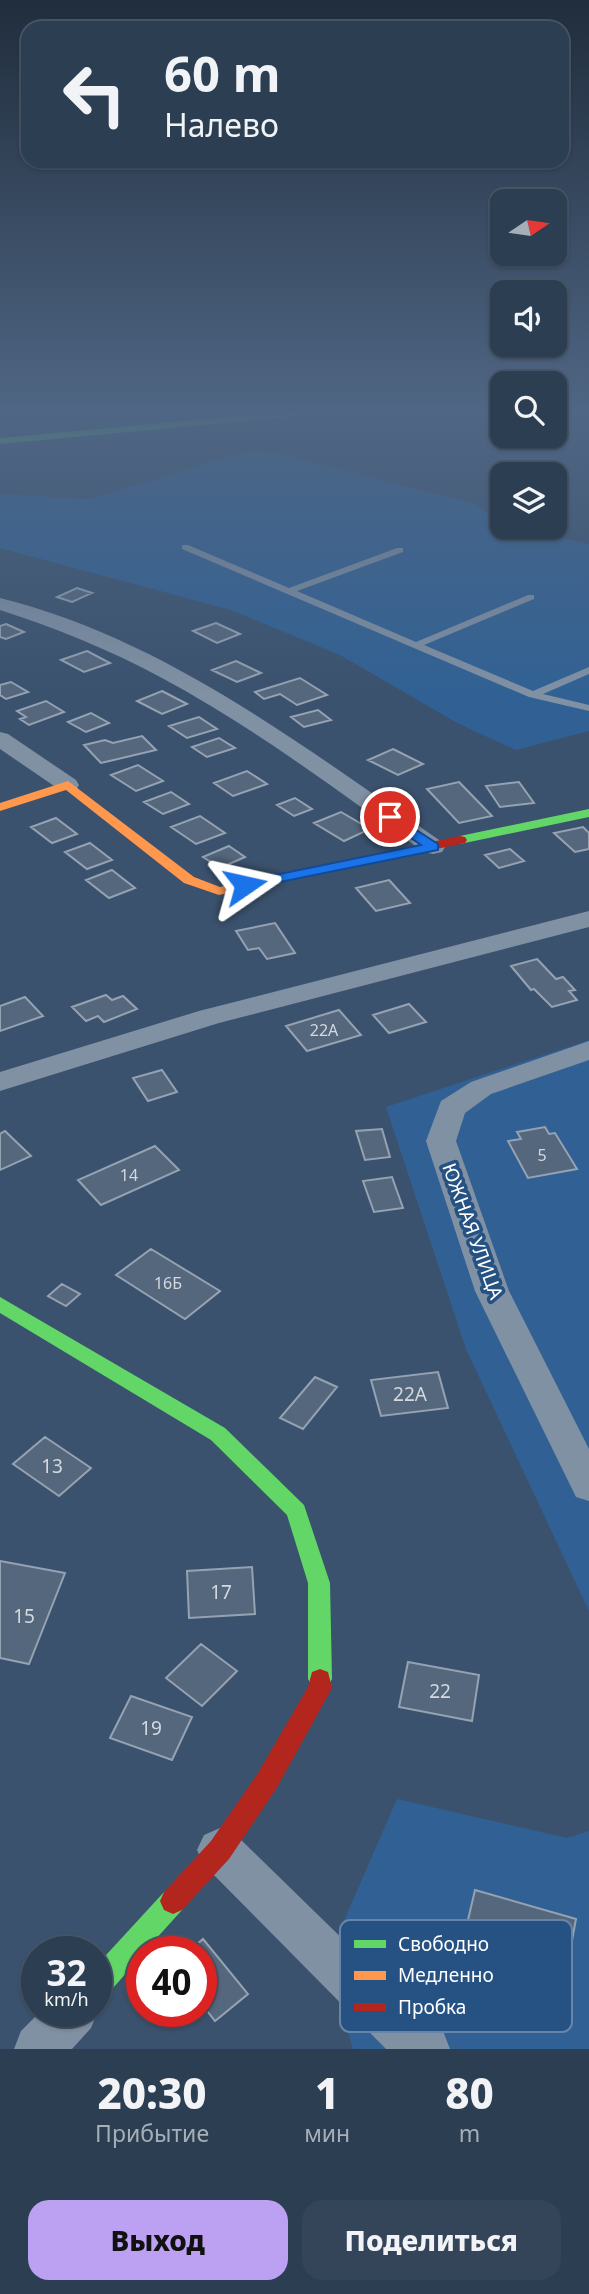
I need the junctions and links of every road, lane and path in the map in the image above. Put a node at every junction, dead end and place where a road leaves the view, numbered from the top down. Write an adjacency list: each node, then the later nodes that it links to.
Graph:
1 (185, 547): 3 (lane)
2 (400, 550): 3 (lane)
3 (289, 591): 6 (lane)
4 (531, 597): 6 (lane)
5 (0, 604): 14 (street)
6 (416, 645): 8 (lane)
7 (589, 670): 8 (lane)
8 (533, 695): 9 (lane)
9 (589, 708)
10 (0, 739): 11 (street)
11 (68, 785): 12 (main road); 14 (main road)
12 (0, 807)
13 (589, 813): 14 (main road)
14 (433, 847)
15 (589, 919): 17 (street)
16 (589, 1050): 19 (street, ЮЖНАЯ УЛИЦА)
17 (0, 1082)
18 (0, 1304): 20 (main road)
19 (589, 1486)
20 (220, 1850): 21 (main road); 22 (street)
21 (112, 1968)
22 (340, 1969)
23 (59, 2027): 25 (street)
24 (404, 2032): 26 (street)
25 (39, 2049)
26 (425, 2049)

